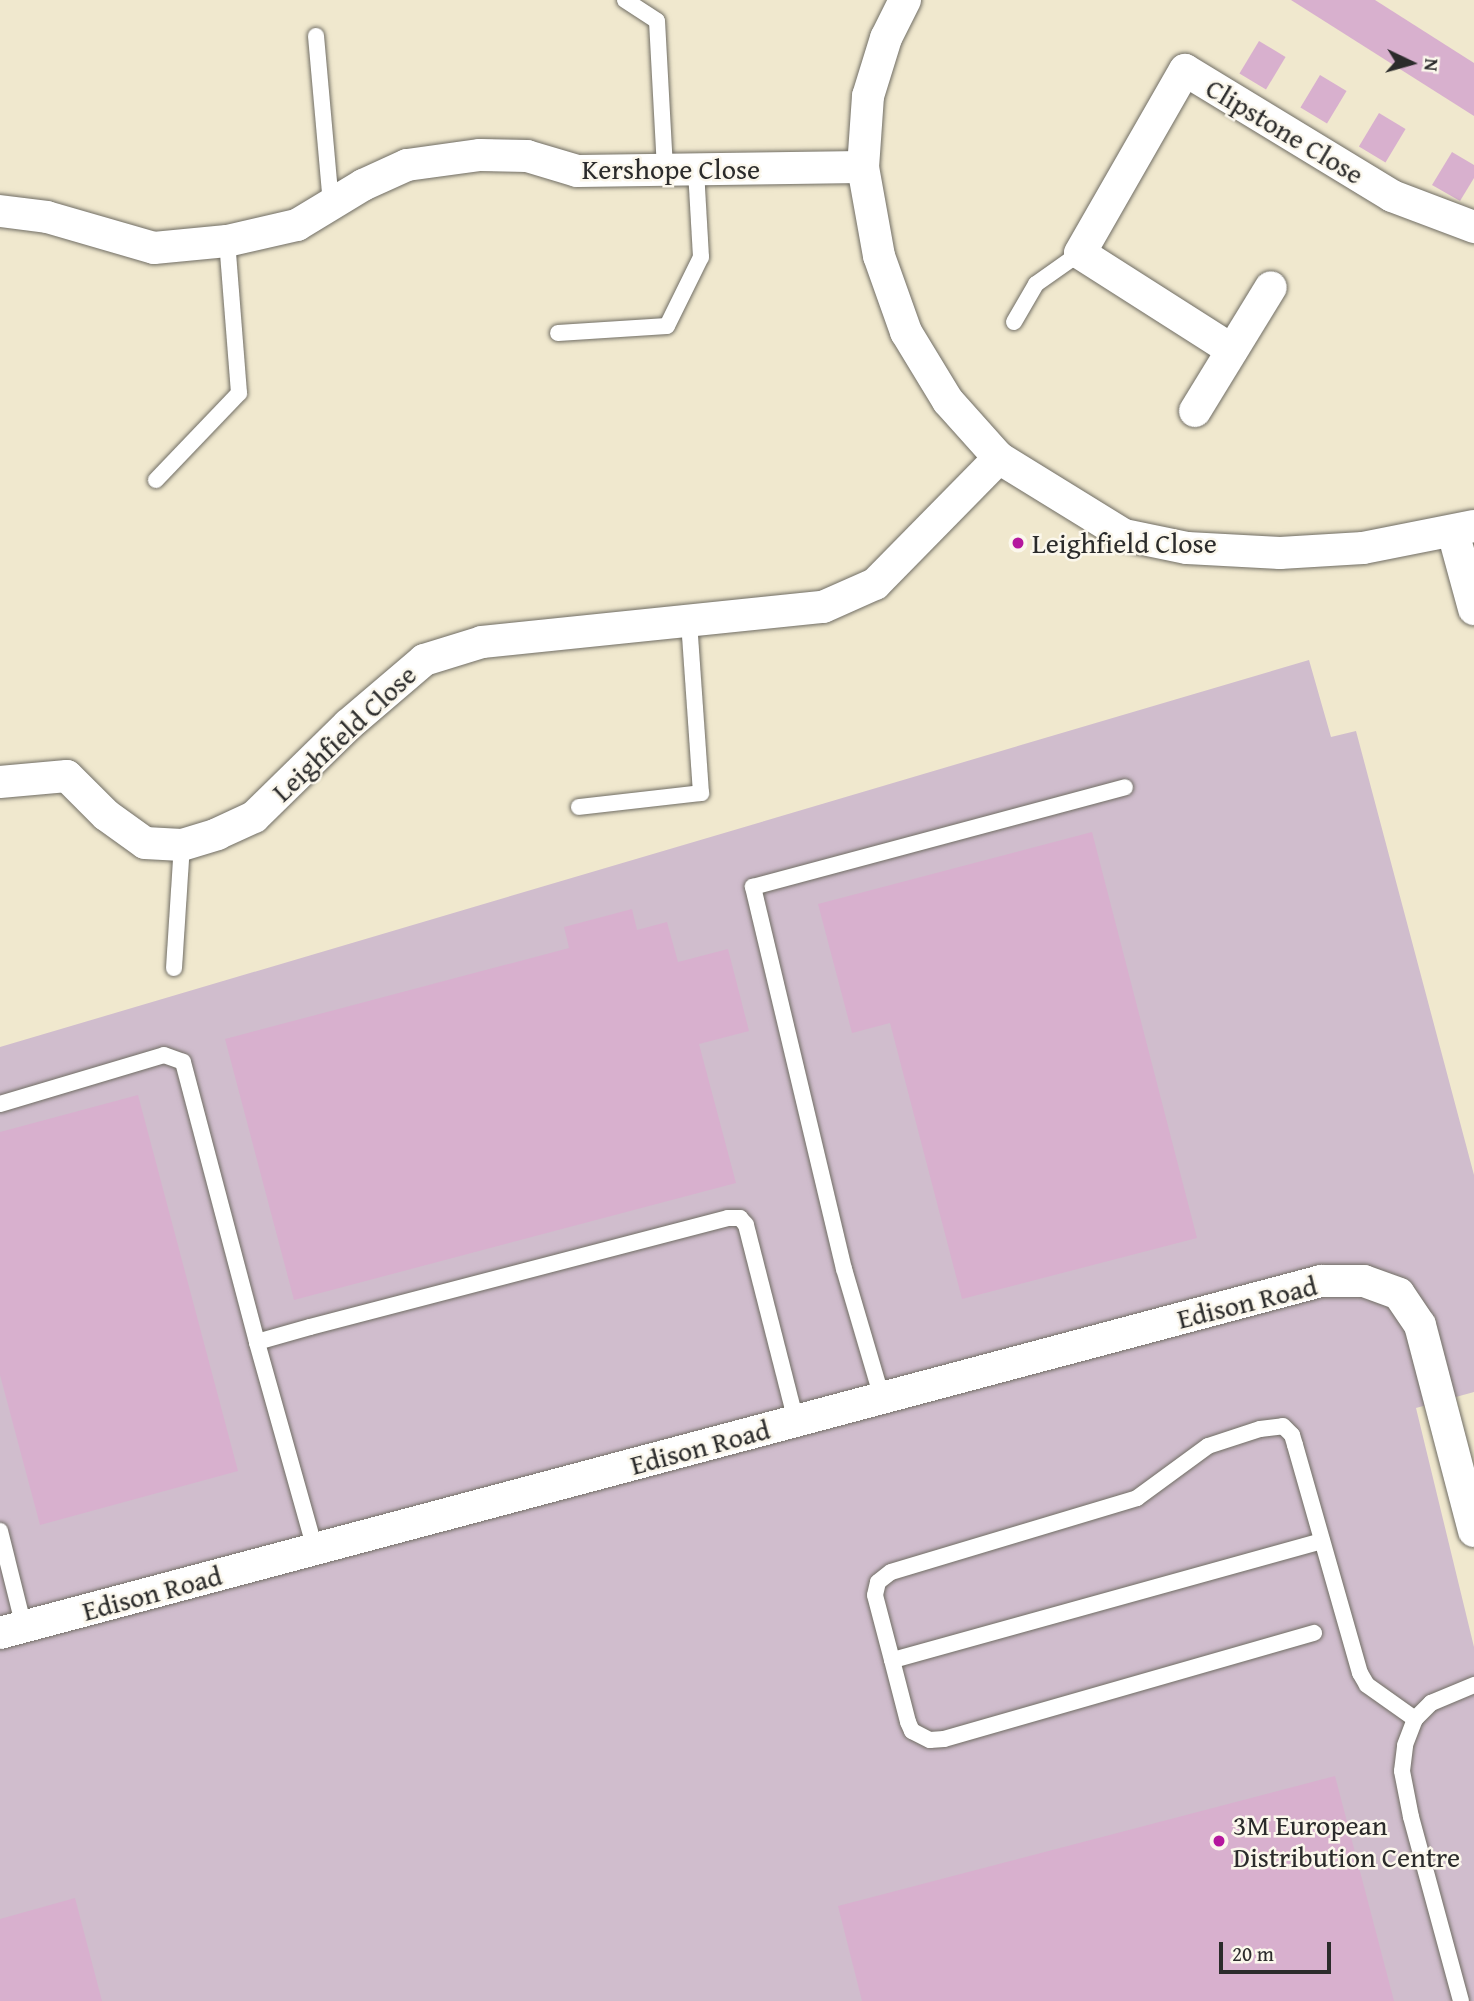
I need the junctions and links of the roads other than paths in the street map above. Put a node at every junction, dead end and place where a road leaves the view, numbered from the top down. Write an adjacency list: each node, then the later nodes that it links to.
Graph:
1 (625, 0): 5 (lane)
2 (905, 0): 4 (street)
3 (316, 36): 6 (lane)
4 (863, 167): 5 (street, Kershope Close); 16 (street)
5 (680, 171): 6 (street, Kershope Close); 13 (lane)
6 (331, 204): 9 (street, Kershope Close)
7 (0, 211): 9 (street, Kershope Close)
8 (1474, 227): 10 (street, Clipstone Close)
9 (227, 241): 17 (lane)
10 (1080, 253): 12 (lane); 14 (street)
11 (1271, 286): 14 (street)
12 (1014, 322)
13 (558, 333)
14 (1232, 350): 15 (street)
15 (1195, 411)
16 (999, 458): 18 (street); 20 (street, Leighfield Close)
17 (156, 480)
18 (1464, 529): 19 (street)
19 (1474, 609)
20 (689, 620): 23 (lane); 24 (street, Leighfield Close)
21 (0, 782): 24 (street, Leighfield Close)
22 (1125, 786): 28 (lane)
23 (579, 807)
24 (182, 845): 25 (lane)
25 (174, 968)
26 (0, 1104): 27 (lane)
27 (257, 1342): 29 (lane); 33 (lane)
28 (881, 1398): 29 (street, Edison Road); 30 (street, Edison Road)
29 (796, 1421): 33 (street, Edison Road)
30 (1472, 1513)
31 (0, 1531): 34 (lane)
32 (1322, 1541): 36 (lane); 36 (lane); 38 (lane)
33 (316, 1549): 34 (street, Edison Road)
34 (12, 1630)
35 (1314, 1633): 36 (lane)
36 (892, 1660)
37 (1474, 1685): 38 (lane)
38 (1415, 1720): 39 (lane)
39 (1461, 2001)

